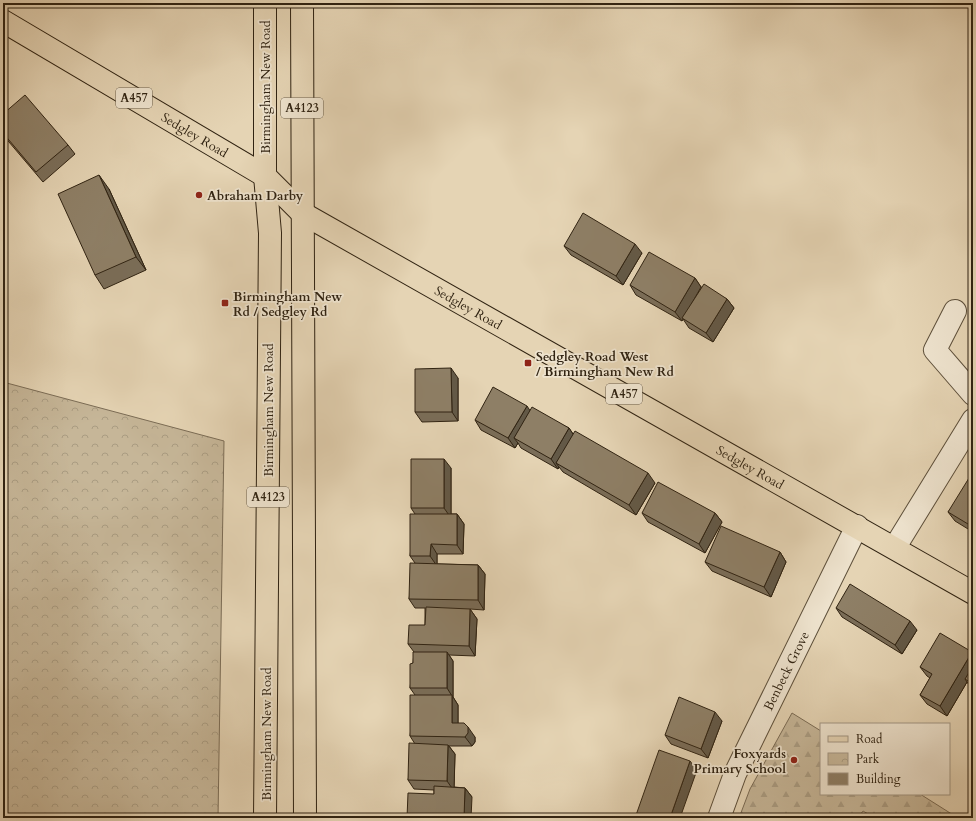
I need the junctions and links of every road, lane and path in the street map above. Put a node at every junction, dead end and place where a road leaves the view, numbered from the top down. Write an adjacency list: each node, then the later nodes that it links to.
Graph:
1 (265, 3): 4 (main road, Birmingham New Road / A4123)
2 (302, 3): 5 (main road, A4123)
3 (3, 21): 4 (main road, Sedgley Road / A457)
4 (265, 176): 5 (main road, Sedgley Road / A457); 12 (main road, Birmingham New Road / A4123)
5 (302, 212): 9 (main road, Sedgley Road / A457); 13 (main road, A4123)
6 (955, 310): 7 (street)
7 (973, 394)
8 (973, 420): 10 (street)
9 (857, 526): 10 (main road, Sedgley Road / A457); 14 (street, Benbeck Grove)
10 (895, 547): 11 (main road, Sedgley Road / A457)
11 (973, 593)
12 (265, 818)
13 (306, 818)
14 (719, 818)

